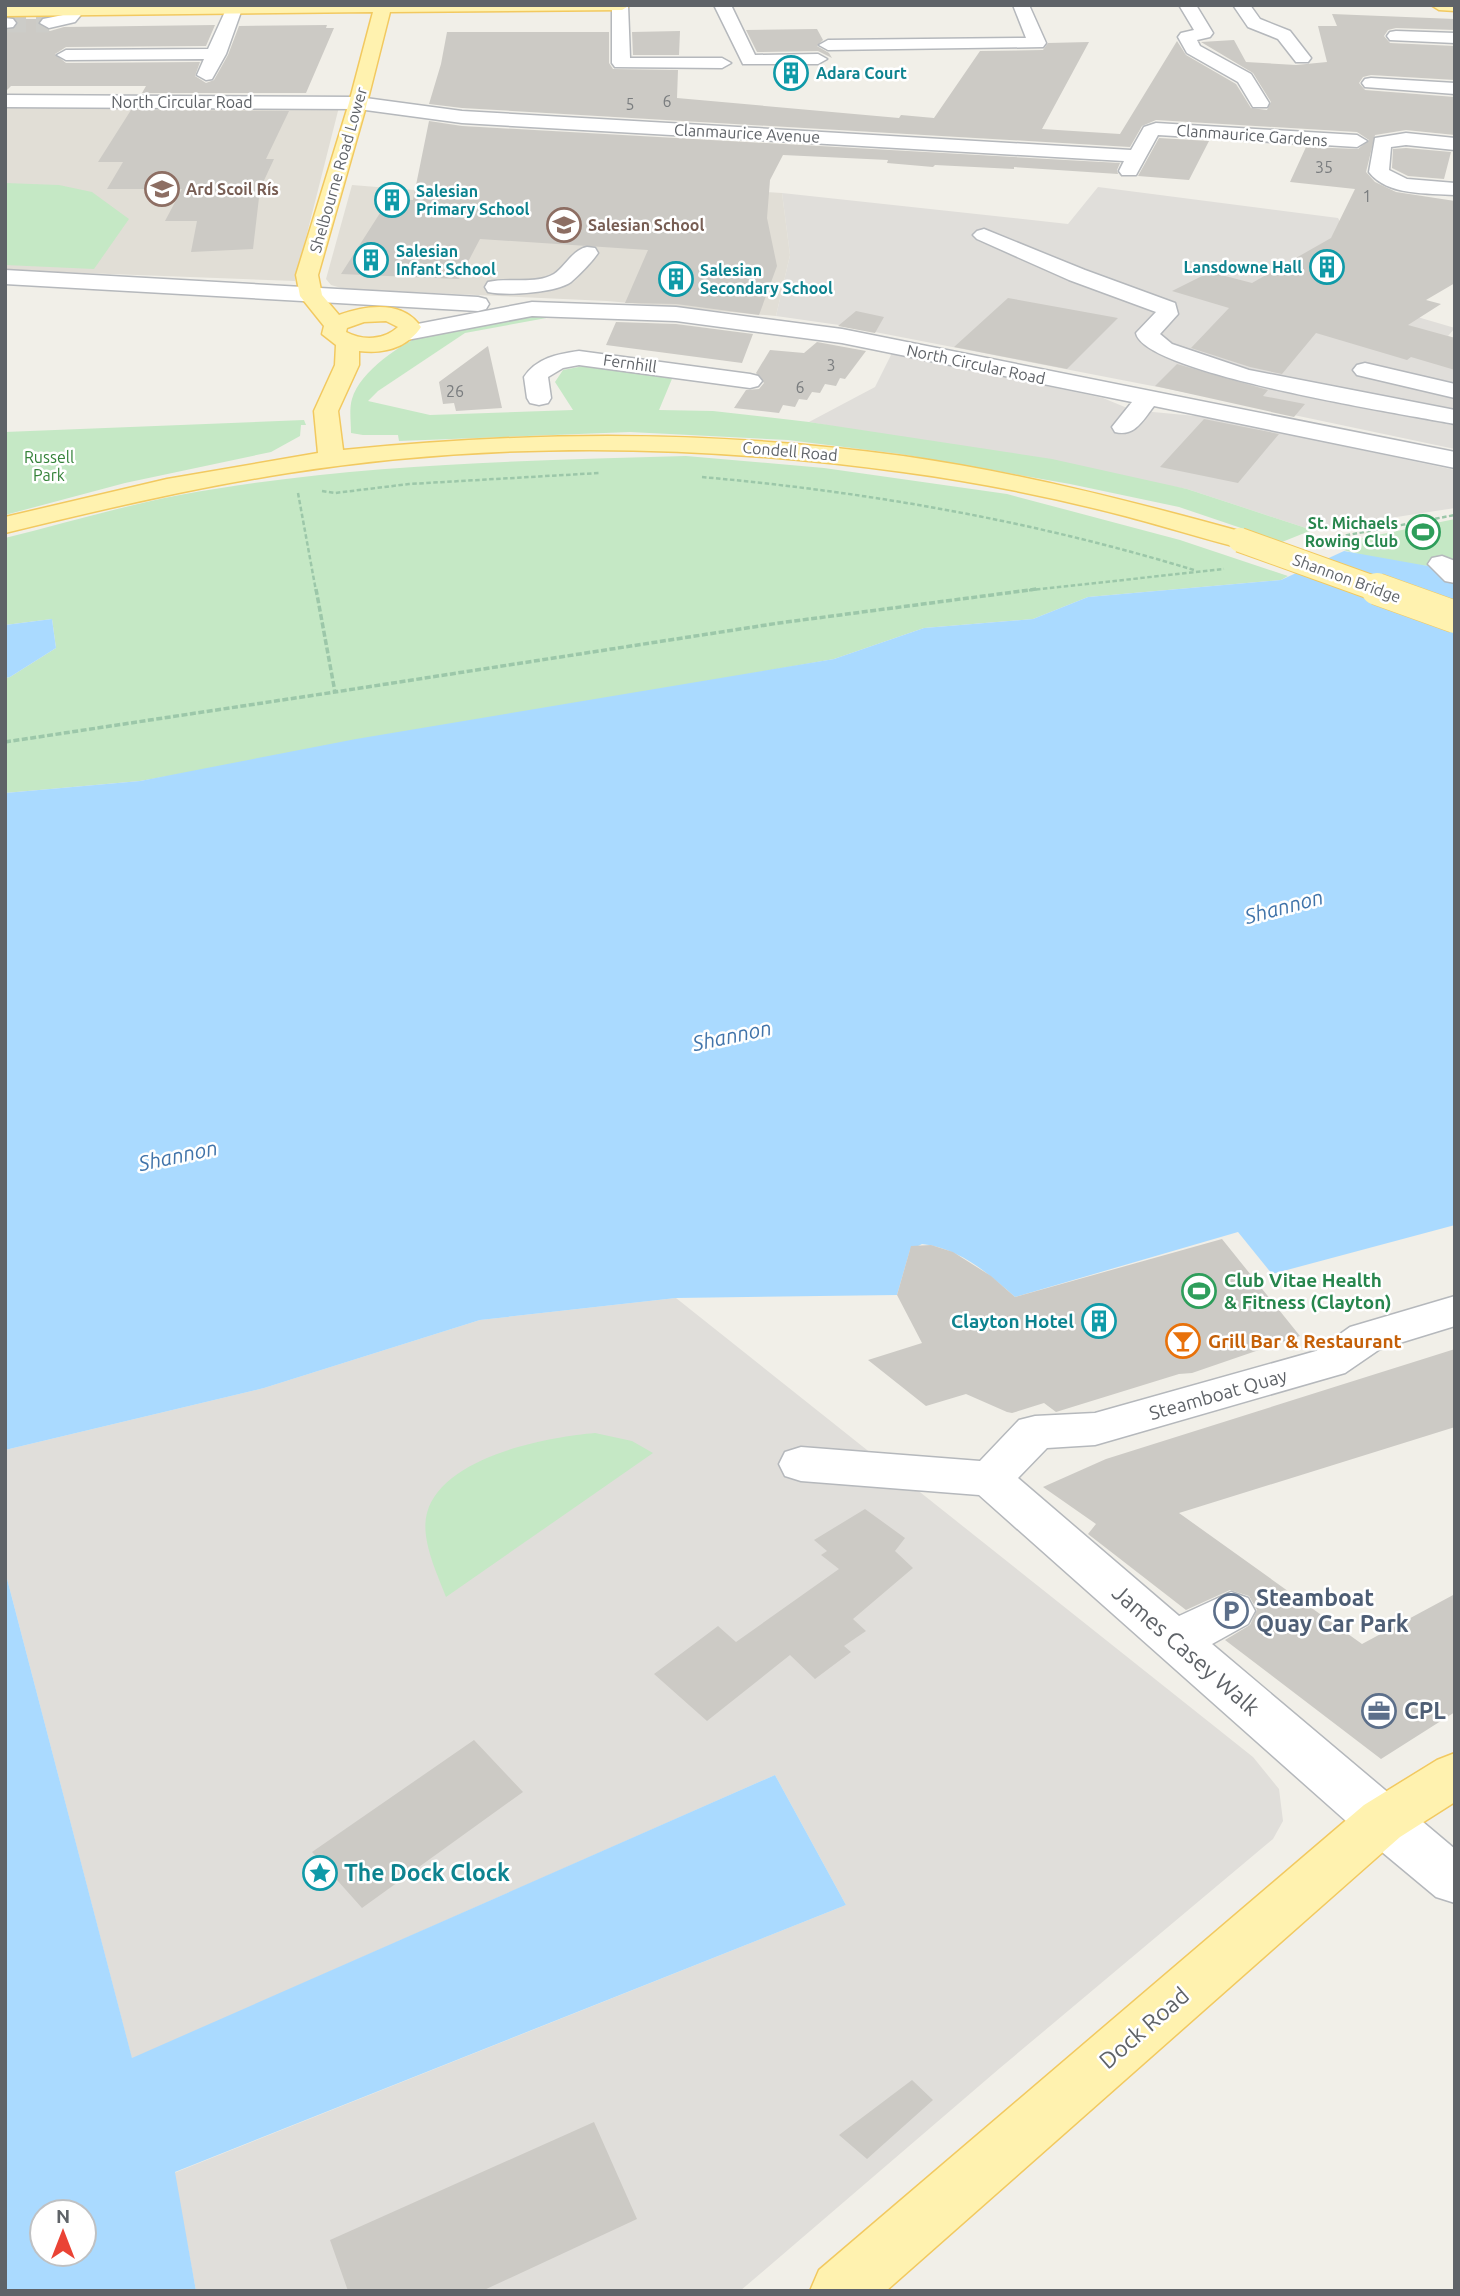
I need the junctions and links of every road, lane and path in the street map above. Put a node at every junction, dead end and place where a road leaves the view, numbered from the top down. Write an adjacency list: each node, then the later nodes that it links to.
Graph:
1 (621, 5): 7 (main road); 21 (street)
2 (722, 5): 3 (street)
3 (1021, 5)
4 (1187, 5): 27 (street)
5 (1241, 5): 20 (street)
6 (1439, 5): 8 (main road)
7 (383, 6): 10 (main road); 26 (main road, Shelbourne Road Lower)
8 (1455, 6)
9 (167, 7): 10 (main road); 11 (main road)
10 (234, 9): 17 (street)
11 (77, 10): 12 (main road); 13 (street)
12 (6, 19)
13 (48, 23)
14 (1396, 36): 15 (street)
15 (1425, 37): 16 (street); 19 (street)
16 (1455, 38)
17 (217, 54): 18 (street); 25 (street)
18 (66, 55)
19 (1433, 55)
20 (1302, 58)
21 (722, 63)
22 (1371, 83): 23 (street)
23 (1455, 89)
24 (5, 101): 25 (street, North Circular Road)
25 (192, 102): 26 (street, North Circular Road)
26 (358, 103): 30 (street, Clanmaurice Avenue); 35 (main road, Shelbourne Road Lower)
27 (1260, 103)
28 (1357, 141): 30 (street, Clanmaurice Gardens)
29 (1455, 144): 31 (street)
30 (1132, 163)
31 (1455, 189)
32 (984, 235): 41 (street)
33 (587, 253): 37 (street)
34 (5, 277): 35 (street)
35 (311, 294): 37 (main road); 37 (street); 38 (main road)
36 (531, 309): 37 (street); 37 (street, North Circular Road); 39 (street, North Circular Road)
37 (396, 316): 38 (main road); 38 (main road)
38 (343, 344): 49 (main road)
39 (769, 354): 43 (street, Fernhill); 44 (street, North Circular Road); 45 (street)
40 (1365, 370): 42 (street)
41 (1244, 376): 46 (street); 47 (street)
42 (1455, 391)
43 (539, 398)
44 (1147, 400): 46 (street, North Circular Road); 48 (street)
45 (708, 401)
46 (1212, 413): 50 (street, North Circular Road)
47 (1455, 417)
48 (1124, 427)
49 (332, 459): 56 (main road, Condell Road); 58 (main road, Condell Road)
50 (1455, 460)
51 (611, 473): 54 (path)
52 (690, 476): 61 (path)
53 (297, 488): 64 (path)
54 (310, 489)
55 (1455, 514): 57 (path)
56 (5, 525)
57 (1328, 539)
58 (1240, 540): 63 (main road, Shannon Bridge, bridge)
59 (1455, 562): 62 (street)
60 (1237, 568): 61 (path)
61 (1198, 571): 64 (path)
62 (1455, 575)
63 (1455, 617)
64 (335, 692): 65 (path)
65 (5, 742)
66 (1455, 1311): 68 (street, Steamboat Quay)
67 (801, 1464): 68 (street)
68 (990, 1479): 70 (street, James Casey Walk)
69 (1231, 1611): 70 (street)
70 (1175, 1641): 72 (street, James Casey Walk)
71 (1455, 1775): 72 (main road, Dock Road)
72 (1382, 1821): 73 (street, James Casey Walk); 74 (main road, Dock Road)
73 (1455, 1880)
74 (840, 2291)

